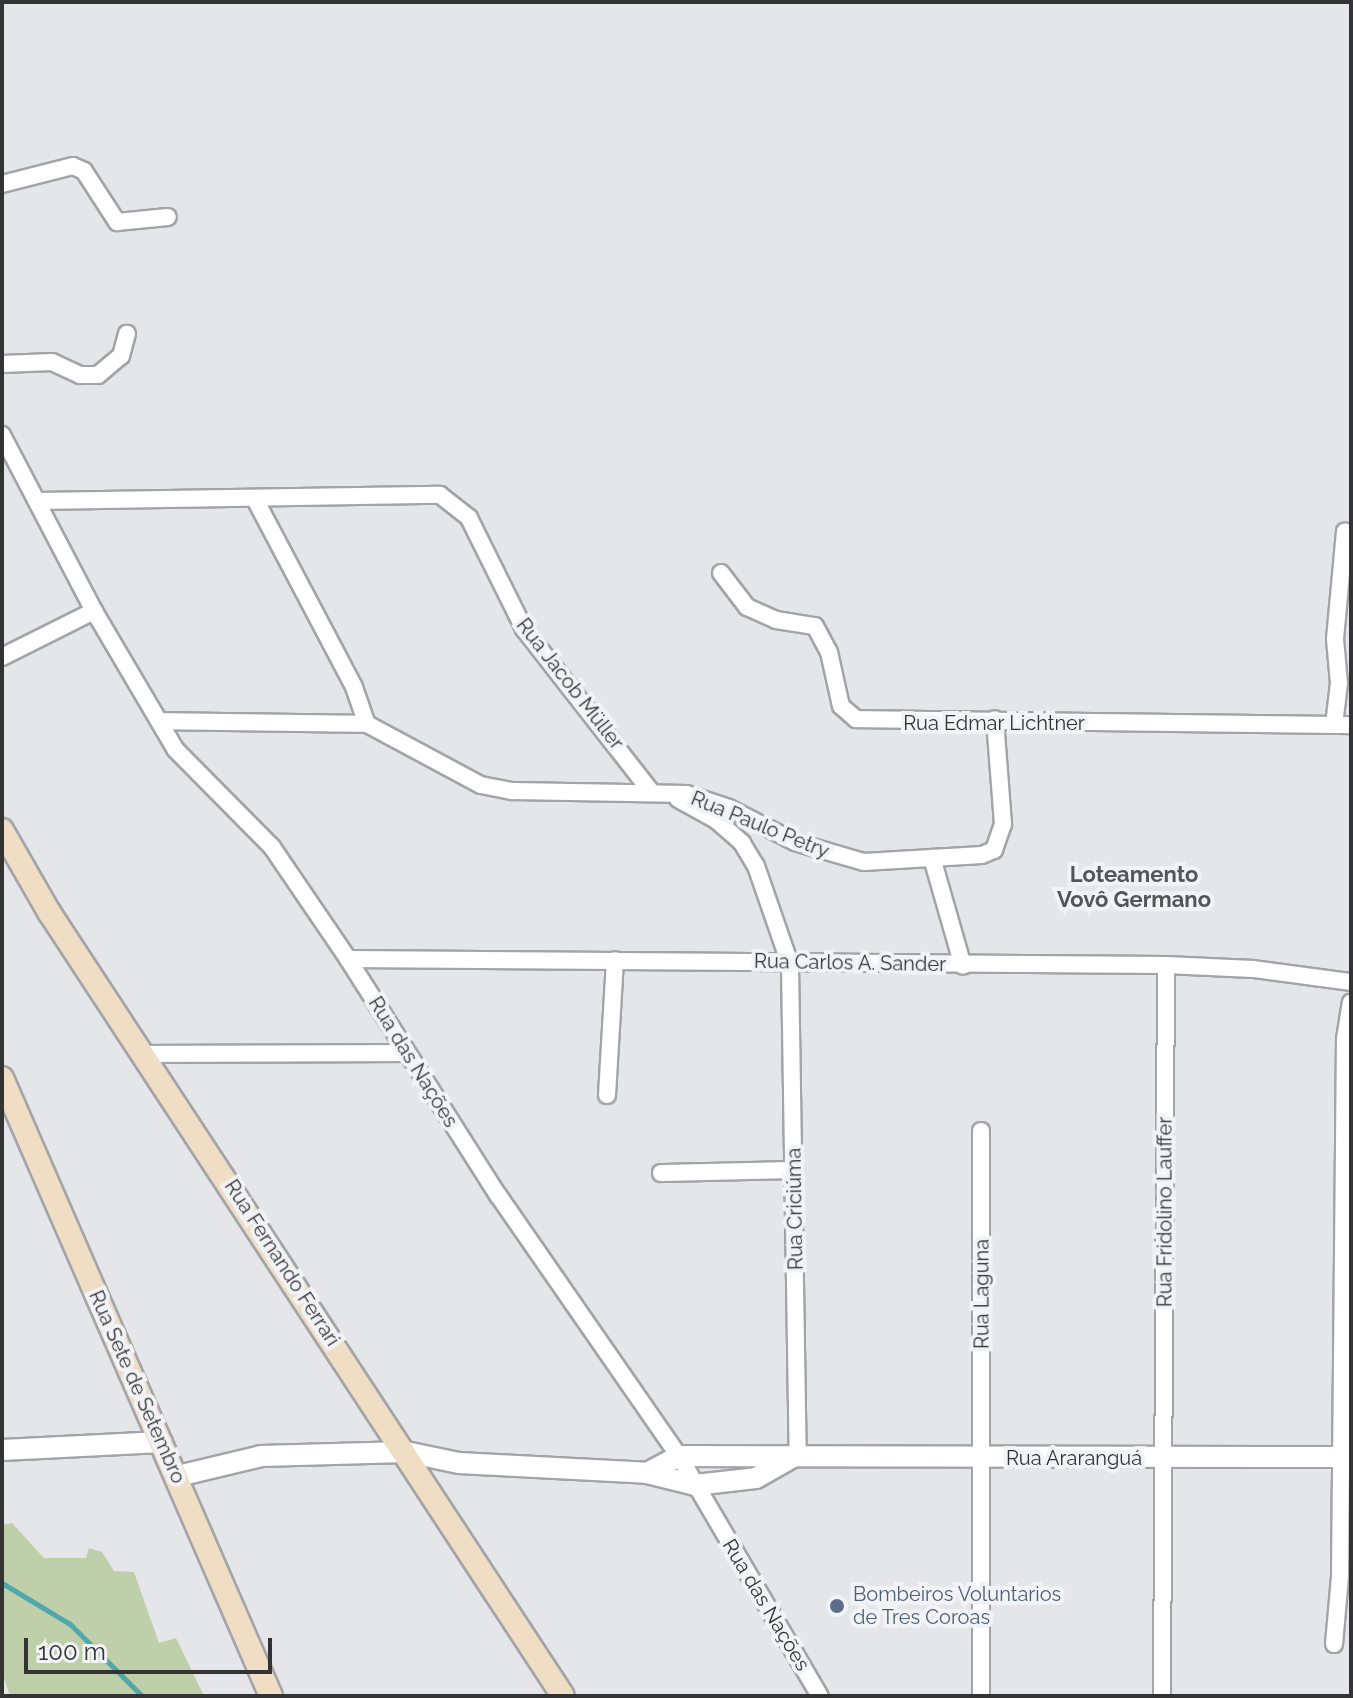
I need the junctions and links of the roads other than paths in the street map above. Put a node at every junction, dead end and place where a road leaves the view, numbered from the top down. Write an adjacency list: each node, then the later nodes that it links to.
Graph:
1 (2, 184): 2 (street)
2 (168, 217)
3 (127, 334): 4 (street)
4 (2, 364)
5 (2, 435): 6 (street, Rua das Nações)
6 (37, 501): 7 (street); 10 (street, Rua das Nações)
7 (256, 501): 14 (street); 16 (street, Rua Jacob Müller)
8 (1345, 531): 15 (street)
9 (721, 573): 12 (street, Rua Edmar Lichtner)
10 (94, 611): 11 (street); 13 (street, Rua das Nações)
11 (2, 657)
12 (995, 719): 15 (street, Rua Edmar Lichtner); 18 (street, Rua Paulo Petry)
13 (159, 721): 14 (street); 19 (street, Rua das Nações)
14 (367, 724): 16 (street, Rua Paulo Petry)
15 (1343, 725)
16 (660, 794): 18 (street, Rua Paulo Petry); 21 (street, Rua Criciúma)
17 (2, 830): 27 (main road, Rua Fernando Ferrari)
18 (932, 858): 23 (street)
19 (348, 959): 20 (street, Rua Carlos A. Sander); 26 (street, Rua das Nações)
20 (615, 960): 21 (street, Rua Carlos A. Sander); 29 (street)
21 (790, 964): 23 (street, Rua Carlos A. Sander); 31 (street, Rua Criciúma)
22 (1166, 965): 23 (street, Rua Carlos A. Sander); 24 (street, Rua Carlos A. Sander); 40 (street, Rua Fridolino Lauffer)
23 (963, 966)
24 (1351, 982)
25 (1351, 1002): 38 (street)
26 (406, 1053): 27 (street); 37 (street, Rua das Nações)
27 (144, 1054): 35 (main road, Rua Fernando Ferrari)
28 (2, 1078): 33 (main road, Rua Sete de Setembro)
29 (607, 1095)
30 (981, 1131): 39 (street, Rua Laguna)
31 (795, 1170): 32 (street); 36 (street, Rua Criciúma)
32 (661, 1173)
33 (162, 1442): 34 (street); 42 (main road, Rua Sete de Setembro)
34 (2, 1450)
35 (406, 1452): 41 (street); 42 (street); 47 (main road, Rua Fernando Ferrari)
36 (798, 1454): 37 (street, Rua Araranguá); 39 (street, Rua Araranguá); 43 (street)
37 (679, 1456): 41 (street, Rua Araranguá); 43 (street, Rua das Nações)
38 (1345, 1456): 40 (street, Rua Araranguá); 44 (street)
39 (983, 1457): 40 (street, Rua Araranguá); 49 (street, Rua Laguna)
40 (1164, 1458): 50 (street, Rua Fridolino Lauffer)
41 (647, 1473): 43 (street)
42 (178, 1476): 46 (main road, Rua Sete de Setembro)
43 (695, 1485): 48 (street, Rua das Nações)
44 (1346, 1577): 45 (street)
45 (1334, 1644)
46 (271, 1696)
47 (563, 1696)
48 (820, 1696)
49 (981, 1696)
50 (1162, 1696)

